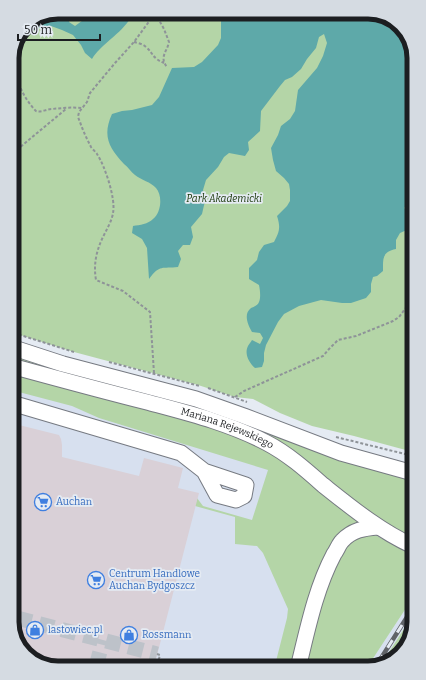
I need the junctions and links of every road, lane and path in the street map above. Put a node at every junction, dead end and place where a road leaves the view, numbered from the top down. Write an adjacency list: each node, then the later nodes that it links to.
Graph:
1 (150, 19): 3 (path)
2 (159, 19): 4 (path)
3 (134, 42): 4 (path); 8 (path)
4 (164, 63): 5 (path)
5 (167, 67)
6 (19, 81): 7 (path)
7 (67, 108): 8 (path); 9 (path)
8 (82, 108): 13 (path)
9 (19, 148)
10 (407, 306): 14 (path)
11 (19, 350): 17 (street, Mariana Rejewskiego)
12 (19, 368): 18 (street, Mariana Rejewskiego)
13 (154, 373)
14 (235, 398)
15 (19, 405): 16 (street)
16 (204, 471)
17 (407, 471)
18 (378, 527): 19 (street, Mariana Rejewskiego); 22 (street)
19 (407, 543)
20 (157, 654): 21 (path)
21 (158, 661)
22 (300, 661)

